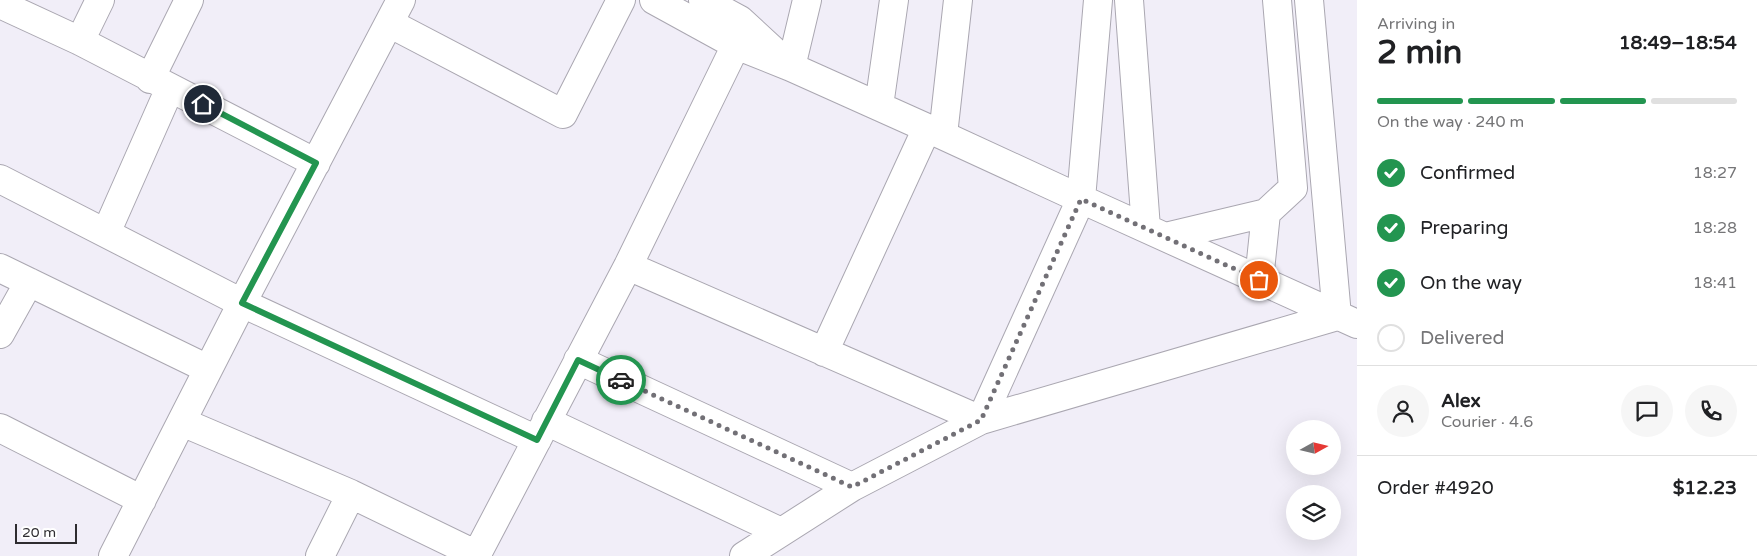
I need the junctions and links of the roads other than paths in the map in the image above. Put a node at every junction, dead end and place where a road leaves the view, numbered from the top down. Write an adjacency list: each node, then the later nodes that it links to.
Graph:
1 (100, 0): 16 (street)
2 (189, 0): 18 (street)
3 (621, 0): 14 (street)
4 (654, 0): 15 (street)
5 (703, 0): 15 (street)
6 (807, 0): 17 (street)
7 (894, 0): 19 (street)
8 (958, 0): 20 (street)
9 (1098, 0): 23 (street)
10 (1129, 0): 25 (street)
11 (1277, 0): 24 (street)
12 (1309, 0): 32 (street)
13 (0, 4): 16 (street)
14 (395, 11): 21 (street)
15 (737, 22): 17 (street); 27 (street)
16 (80, 41): 18 (street)
17 (791, 67): 19 (street)
18 (160, 83): 21 (street); 26 (street)
19 (879, 106): 20 (street)
20 (935, 131): 23 (street); 34 (street)
21 (316, 163): 31 (street)
22 (0, 179): 26 (street)
23 (1081, 199): 25 (street); 37 (street)
24 (1266, 213): 25 (street); 29 (street)
25 (1156, 232): 29 (street)
26 (106, 233): 31 (street)
27 (628, 266): 34 (street); 35 (street)
28 (0, 268): 30 (street)
29 (1259, 280): 32 (street)
30 (29, 282): 33 (street); 36 (street)
31 (242, 303): 36 (street); 40 (street)
32 (1347, 308): 37 (street)
33 (0, 334)
34 (824, 352): 37 (street)
35 (578, 360): 40 (street); 41 (street)
36 (208, 369): 38 (street)
37 (981, 420): 41 (street)
38 (182, 422): 42 (street); 43 (street)
39 (0, 428): 43 (street)
40 (541, 431): 44 (street); 45 (street)
41 (852, 487): 44 (street)
42 (351, 494): 45 (street); 47 (street)
43 (142, 500): 46 (street)
44 (781, 532): 48 (street)
45 (476, 555)
46 (113, 556)
47 (320, 556)
48 (744, 556)

